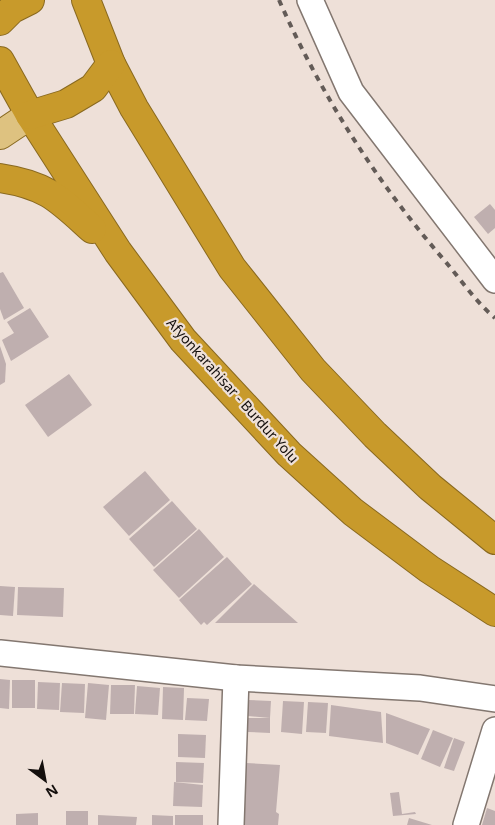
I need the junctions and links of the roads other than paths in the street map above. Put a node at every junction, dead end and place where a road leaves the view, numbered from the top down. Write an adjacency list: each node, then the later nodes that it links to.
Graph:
1 (30, 0): 4 (highway)
2 (86, 0): 6 (highway)
3 (310, 0): 11 (street)
4 (0, 21)
5 (0, 61): 7 (highway, Afyonkarahisar - Burdur Yolu)
6 (112, 64): 7 (highway); 12 (highway)
7 (30, 115): 8 (main road); 10 (highway, Afyonkarahisar - Burdur Yolu)
8 (0, 135)
9 (0, 178): 10 (highway)
10 (118, 252): 13 (highway, Afyonkarahisar - Burdur Yolu)
11 (495, 280)
12 (495, 540)
13 (495, 612)
14 (0, 653): 15 (street)
15 (236, 678): 16 (street); 18 (street)
16 (495, 699)
17 (495, 730): 19 (street)
18 (231, 825)
19 (466, 825)

